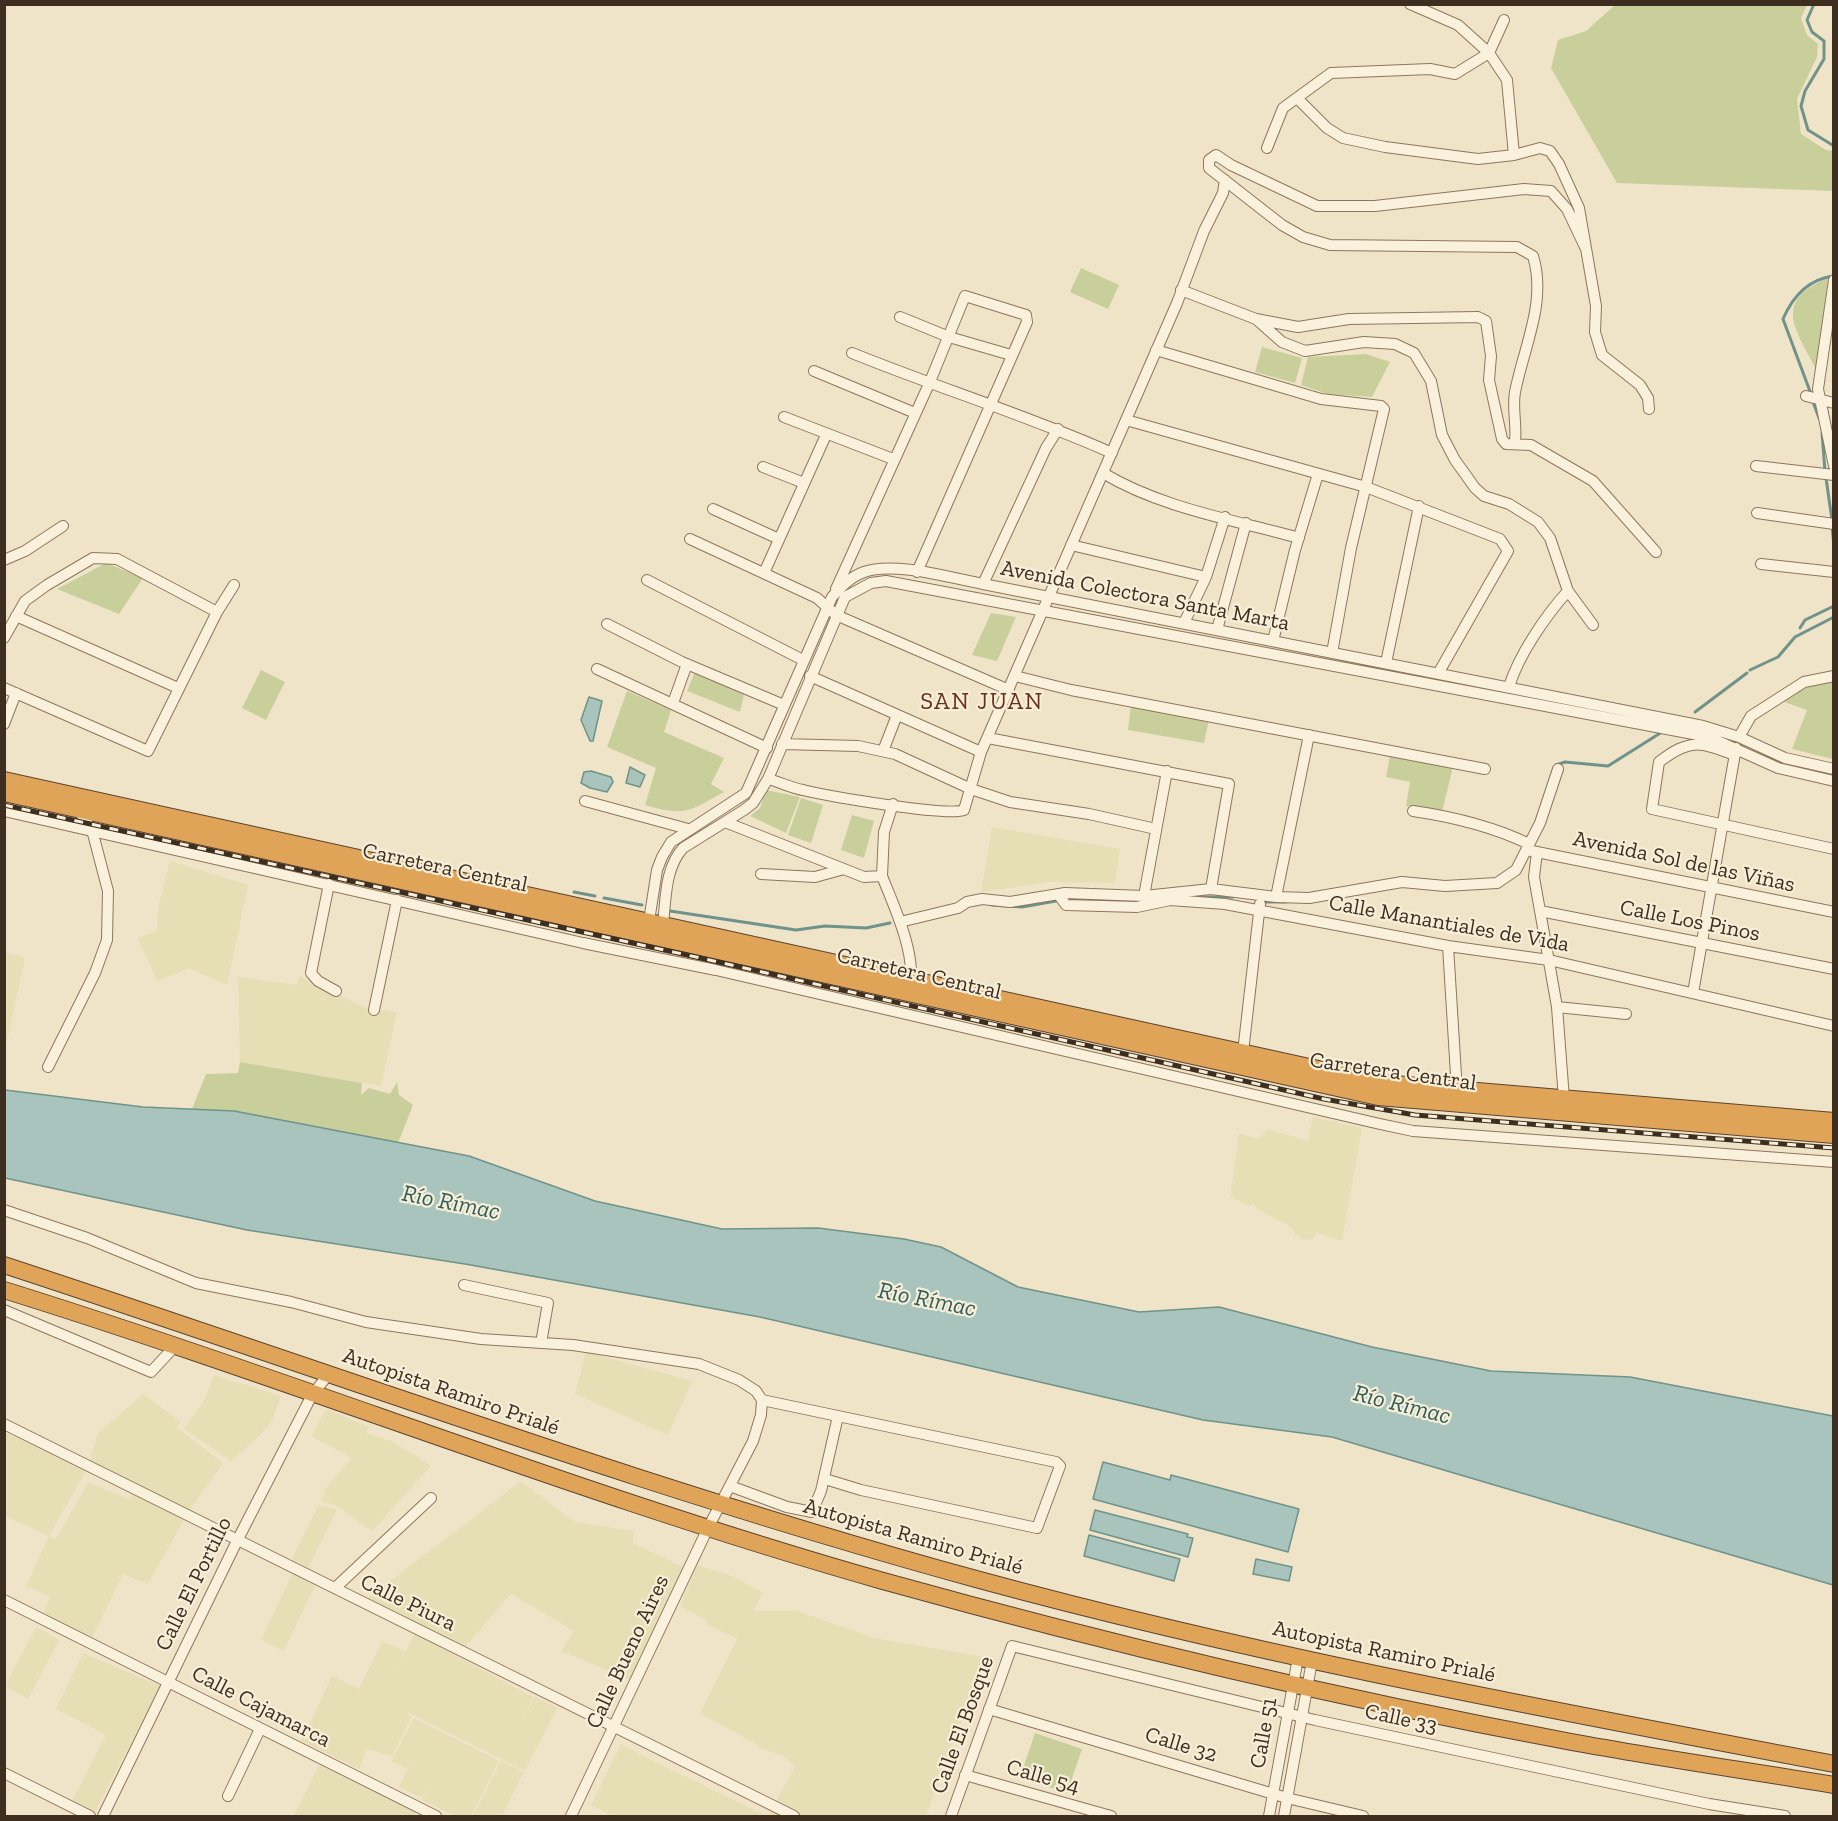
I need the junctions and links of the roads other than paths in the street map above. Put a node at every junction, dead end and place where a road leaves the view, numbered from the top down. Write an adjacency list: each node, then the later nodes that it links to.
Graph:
1 (1410, 4): 3 (street)
2 (1504, 20): 3 (street)
3 (1489, 53): 4 (street); 6 (street)
4 (1297, 98): 5 (street); 6 (street)
5 (1267, 147)
6 (1514, 155): 8 (street)
7 (1225, 180): 8 (street); 10 (street); 29 (street)
8 (1585, 247): 23 (street)
9 (1833, 280): 20 (street)
10 (1182, 290): 12 (street); 14 (street)
11 (900, 317): 13 (street)
12 (1256, 319): 29 (street); 61 (street)
13 (948, 337): 16 (street); 16 (street); 18 (street)
14 (1156, 350): 26 (street); 39 (street)
15 (852, 353): 18 (street)
16 (1011, 355): 22 (street)
17 (814, 372): 24 (street)
18 (929, 384): 22 (street); 24 (street)
19 (1806, 396): 20 (street)
20 (1819, 401): 21 (street); 33 (street)
21 (1833, 404)
22 (992, 406): 27 (street); 54 (street)
23 (1649, 409)
24 (915, 413): 31 (street)
25 (784, 417): 28 (street)
26 (1126, 420): 30 (street); 36 (street)
27 (1058, 429): 30 (street); 59 (street)
28 (826, 435): 31 (street); 38 (street)
29 (1515, 442): 51 (street)
30 (1112, 453): 35 (street)
31 (893, 459): 63 (street)
32 (1756, 466): 37 (street)
33 (1833, 466)
34 (764, 467): 38 (street)
35 (1103, 473): 43 (street); 50 (street)
36 (1318, 474): 39 (street); 47 (street)
37 (1833, 475)
38 (804, 483): 49 (street)
39 (1366, 487): 40 (street); 74 (street)
40 (1419, 506): 77 (street); 79 (street)
41 (713, 509): 49 (street)
42 (1757, 513): 45 (street)
43 (1225, 517): 44 (street); 57 (street)
44 (1246, 523): 47 (street); 71 (street)
45 (1833, 524)
46 (63, 526): 52 (street)
47 (1299, 538): 73 (street)
48 (690, 539): 56 (street)
49 (779, 539): 56 (street)
50 (1071, 545): 57 (street); 62 (street)
51 (1656, 552)
52 (4, 560)
53 (1761, 564): 55 (street)
54 (917, 572): 59 (street, Avenida Colectora Santa Marta); 63 (street, Avenida Colectora Santa Marta)
55 (1833, 572)
56 (764, 573): 63 (street)
57 (1206, 577): 68 (street)
58 (647, 580): 75 (street)
59 (983, 584): 62 (street, Avenida Colectora Santa Marta)
60 (234, 585): 64 (street)
61 (1568, 591): 70 (street); 83 (street)
62 (1047, 597): 65 (street); 68 (street, Avenida Colectora Santa Marta)
63 (829, 602): 66 (street); 75 (street, Avenida Colectora Santa Marta)
64 (217, 612): 67 (street); 85 (street)
65 (1041, 612): 66 (street, Avenida Colectora Santa Marta); 81 (street); 95 (street, Avenida Colectora Santa Marta)
66 (836, 615): 80 (street, Avenida Colectora Santa Marta); 86 (street)
67 (16, 616): 72 (street); 85 (street)
68 (1184, 623): 71 (street, Avenida Colectora Santa Marta)
69 (607, 624): 76 (street)
70 (1593, 625)
71 (1217, 630): 73 (street, Avenida Colectora Santa Marta)
72 (4, 638)
73 (1273, 641): 74 (street, Avenida Colectora Santa Marta)
74 (1332, 653): 77 (street, Avenida Colectora Santa Marta)
75 (803, 660): 89 (street, Avenida Colectora Santa Marta)
76 (687, 663): 88 (street); 89 (street)
77 (1386, 663): 79 (street, Avenida Colectora Santa Marta)
78 (597, 669): 88 (street)
79 (1439, 672): 83 (street, Avenida Colectora Santa Marta)
80 (810, 676): 90 (street); 94 (street, Avenida Colectora Santa Marta)
81 (1015, 676): 86 (street); 92 (street)
82 (1833, 676): 95 (street)
83 (1509, 687): 95 (street, Avenida Colectora Santa Marta)
84 (4, 688): 87 (street)
85 (178, 688): 87 (street)
86 (1009, 690): 93 (street)
87 (16, 693): 91 (street)
88 (673, 703): 96 (street)
89 (784, 705): 96 (street, Avenida Colectora Santa Marta)
90 (897, 715): 97 (street); 98 (street)
91 (4, 724)
92 (1309, 735): 99 (street); 131 (street)
93 (988, 738): 98 (street); 102 (street)
94 (782, 744): 97 (street); 103 (street, Avenida Colectora Santa Marta)
95 (1737, 746): 101 (street, Avenida Colectora Santa Marta); 105 (street, Avenida Colectora Santa Marta); 115 (street); 115 (street)
96 (767, 748): 116 (street, Avenida Colectora Santa Marta)
97 (883, 752): 106 (street)
98 (981, 752): 106 (street)
99 (1485, 769)
100 (1558, 769): 119 (street)
101 (1833, 769)
102 (1167, 771): 117 (street); 126 (street)
103 (768, 779): 110 (street); 114 (street, Avenida Colectora Santa Marta)
104 (4, 780): 107 (highway, Carretera Central)
105 (1833, 781)
106 (971, 789): 110 (street); 117 (street)
107 (66, 792): 111 (street); 127 (highway, Carretera Central)
108 (4, 793): 111 (highway, Carretera Central)
109 (585, 801): 116 (street)
110 (893, 804): 123 (street)
111 (78, 810): 118 (street); 127 (highway, Carretera Central)
112 (1413, 811): 119 (street, Avenida Sol de las Viñas)
113 (4, 812): 118 (street)
114 (725, 822): 121 (street); 136 (street, Avenida Colectora Santa Marta)
115 (1723, 825): 120 (street); 125 (street)
116 (688, 829): 136 (street, Avenida Colectora Santa Marta)
117 (1156, 829): 130 (street)
118 (92, 830): 124 (street); 154 (street)
119 (1531, 848): 125 (street, Avenida Sol de las Viñas); 131 (street); 134 (street)
120 (1833, 849)
121 (844, 869): 122 (street); 123 (street)
122 (761, 874)
123 (882, 876): 137 (street)
124 (328, 884): 132 (street); 143 (street)
125 (1712, 886): 135 (street, Avenida Sol de las Viñas); 138 (street)
126 (1211, 889): 129 (street); 130 (street)
127 (475, 890): 136 (highway, Carretera Central); 142 (highway, Carretera Central)
128 (1058, 894): 130 (street); 133 (street, Calle Manantiales de Vida); 137 (street)
129 (1261, 895): 131 (street); 133 (street)
130 (1144, 896)
131 (1276, 897)
132 (397, 900): 146 (street); 150 (street)
133 (1259, 910): 139 (street, Calle Manantiales de Vida); 152 (street)
134 (1540, 911): 138 (street, Calle Los Pinos); 140 (street)
135 (1833, 912)
136 (656, 922): 142 (highway, Carretera Central)
137 (900, 922): 142 (street)
138 (1702, 943): 141 (street, Calle Los Pinos); 144 (street)
139 (1448, 946): 140 (street, Calle Manantiales de Vida); 155 (street)
140 (1549, 960): 144 (street, Calle Manantiales de Vida); 145 (street)
141 (1833, 969)
142 (909, 986): 148 (highway, Carretera Central); 152 (highway, Carretera Central)
143 (336, 991)
144 (1693, 993): 149 (street, Calle Manantiales de Vida)
145 (1557, 1007): 147 (street); 156 (street)
146 (374, 1010)
147 (1626, 1014)
148 (1006, 1016): 150 (street); 151 (highway, Carretera Central)
149 (1833, 1026)
150 (1000, 1036): 153 (street)
151 (1105, 1038): 153 (street); 158 (highway, Carretera Central)
152 (1244, 1052): 155 (highway, Carretera Central)
153 (1101, 1058): 159 (street)
154 (48, 1067)
155 (1458, 1091): 156 (highway, Carretera Central)
156 (1564, 1099): 157 (highway, Carretera Central)
157 (1833, 1121)
158 (1833, 1136)
159 (1833, 1162)
160 (4, 1210): 165 (street)
161 (4, 1265): 167 (highway, Autopista Ramiro Prialé)
162 (464, 1285): 165 (street)
163 (4, 1290): 166 (highway, Autopista Ramiro Prialé)
164 (4, 1310): 166 (street)
165 (541, 1343): 169 (street)
166 (175, 1346): 168 (highway, Autopista Ramiro Prialé)
167 (328, 1375): 168 (street, Calle El Portillo); 175 (highway, Autopista Ramiro Prialé)
168 (312, 1395): 176 (highway, Autopista Ramiro Prialé); 177 (street, Calle El Portillo)
169 (762, 1400): 170 (street); 173 (street, Calle Bueno Aires)
170 (838, 1416): 172 (street); 172 (street)
171 (4, 1424): 177 (street, Calle Piura)
172 (825, 1479): 173 (street)
173 (730, 1486): 175 (street, Calle Bueno Aires)
174 (431, 1498): 178 (street)
175 (720, 1505): 176 (street, Calle Bueno Aires); 181 (highway, Autopista Ramiro Prialé)
176 (708, 1528): 183 (highway, Autopista Ramiro Prialé); 187 (street, Calle Bueno Aires)
177 (238, 1539): 178 (street, Calle Piura); 182 (street, Calle El Portillo)
178 (335, 1588): 187 (street, Calle Piura)
179 (4, 1600): 182 (street, Calle Cajamarca)
180 (1012, 1646): 184 (street, Calle El Bosque); 185 (street, Calle 33)
181 (1305, 1659): 183 (street, Calle 51); 189 (highway, Autopista Ramiro Prialé)
182 (167, 1682): 188 (street, Calle Cajamarca); 198 (street, Calle El Portillo)
183 (1300, 1685): 185 (street, Calle 51); 186 (street, Calle 51); 192 (highway, Autopista Ramiro Prialé)
184 (989, 1708): 191 (street, Calle El Bosque); 193 (street, Calle 32)
185 (1286, 1713): 186 (street, Calle 33); 193 (street, Calle 51)
186 (1300, 1717): 195 (street, Calle 51); 196 (street, Calle 33)
187 (615, 1727): 200 (street, Calle Bueno Aires); 201 (street, Calle Piura)
188 (260, 1728): 194 (street); 199 (street, Calle Cajamarca)
189 (1833, 1764)
190 (4, 1773): 197 (street)
191 (964, 1775): 202 (street, Calle El Bosque); 203 (street, Calle 54)
192 (1833, 1785)
193 (1272, 1792): 195 (street, Calle 32); 204 (street, Calle 51)
194 (228, 1796)
195 (1287, 1798): 205 (street, Calle 51); 206 (street, Calle 32)
196 (1709, 1804): 207 (street); 208 (street, Calle 33)
197 (90, 1816)
198 (103, 1816)
199 (436, 1816)
200 (571, 1816)
201 (794, 1816)
202 (951, 1816)
203 (1111, 1816)
204 (1269, 1816)
205 (1284, 1816)
206 (1357, 1816)
207 (1707, 1816)
208 (1785, 1816)

